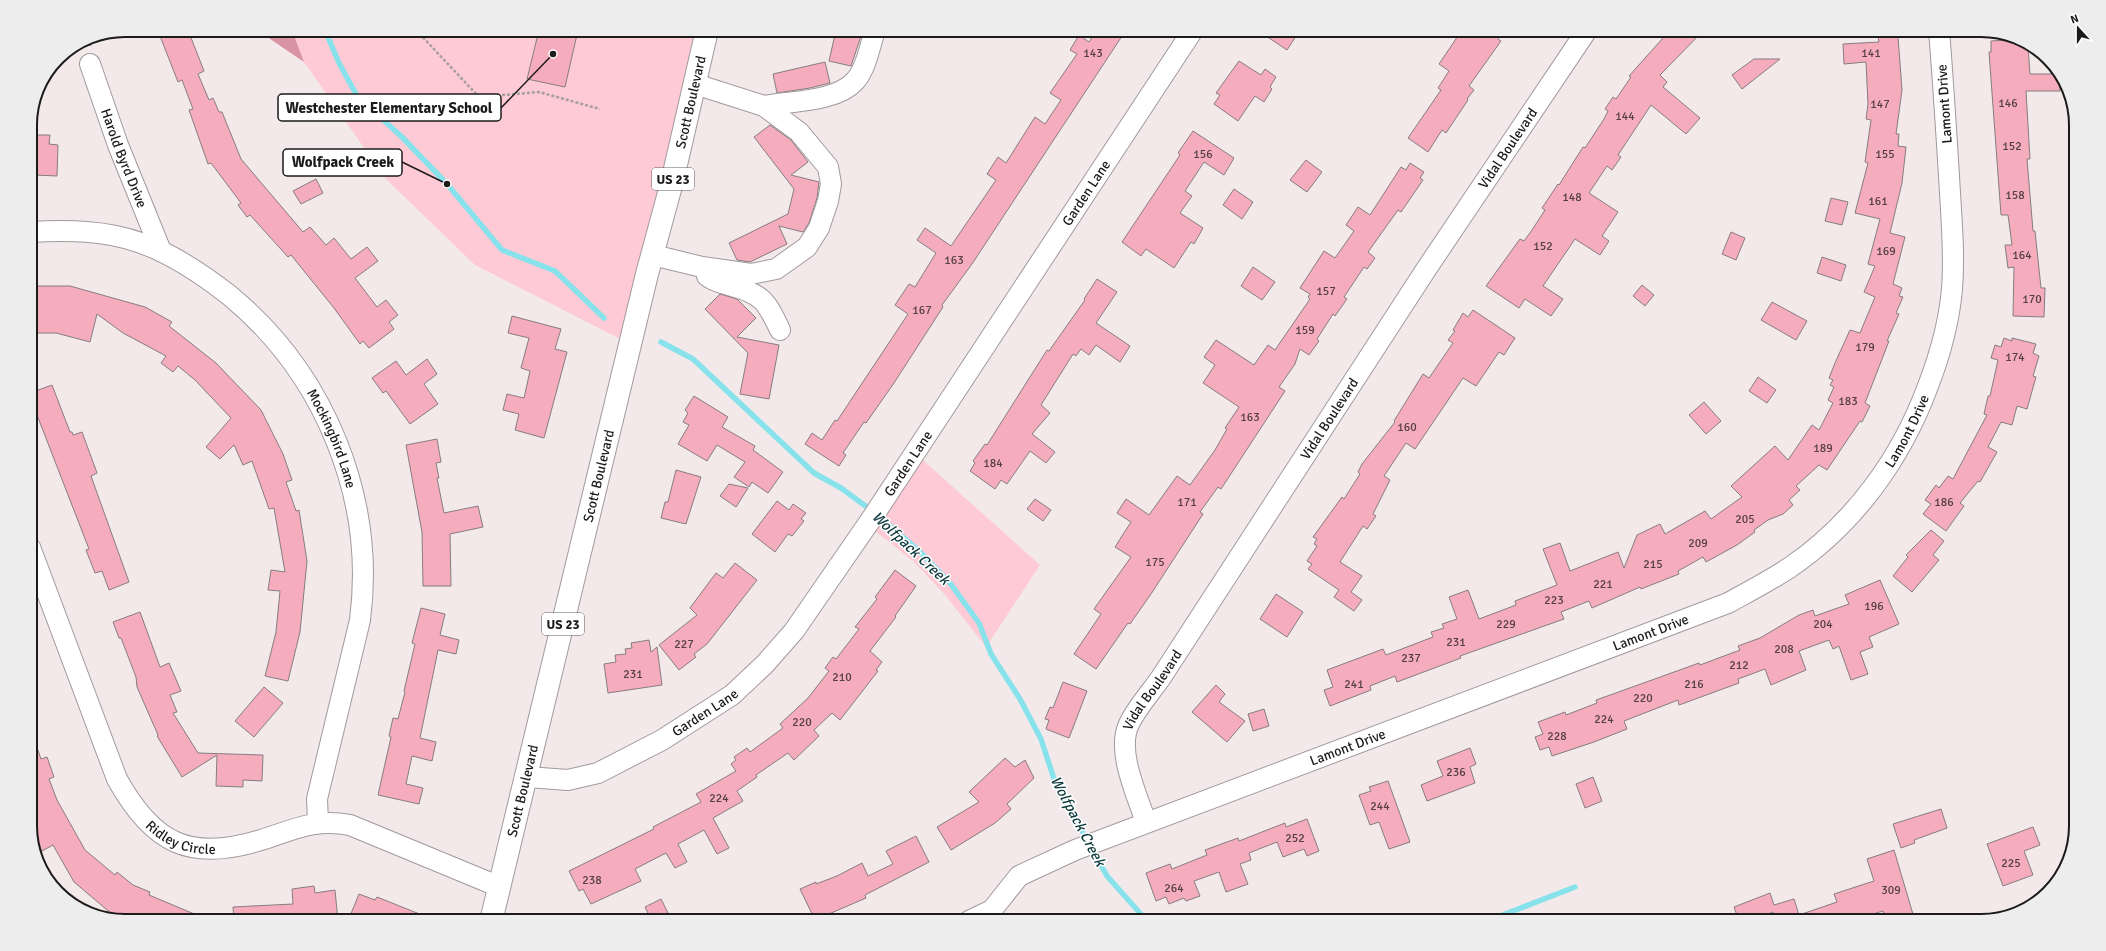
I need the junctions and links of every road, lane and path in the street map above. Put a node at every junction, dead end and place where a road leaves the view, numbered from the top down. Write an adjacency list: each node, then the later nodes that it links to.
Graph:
1 (423, 37): 10 (path)
2 (705, 37): 8 (highway, Scott Boulevard / US 23)
3 (873, 37): 9 (street)
4 (1188, 37): 17 (street, Garden Lane)
5 (1582, 37): 19 (street, Vidal Boulevard)
6 (1940, 37): 19 (street, Lamont Drive)
7 (90, 64): 12 (street, Harold Byrd Drive)
8 (695, 84): 9 (street); 13 (highway, Scott Boulevard / US 23)
9 (764, 106): 14 (street)
10 (600, 109)
11 (37, 232): 12 (street, Mockingbird Lane)
12 (161, 251): 18 (street, Mockingbird Lane)
13 (653, 255): 14 (street); 17 (highway, Scott Boulevard / US 23)
14 (702, 267): 15 (street)
15 (780, 330)
16 (37, 566): 18 (street, Ridley Circle)
17 (526, 777): 20 (highway, Scott Boulevard / US 23)
18 (318, 822): 20 (street, Ridley Circle)
19 (1146, 822): 22 (street, Lamont Drive)
20 (500, 887): 21 (highway, Scott Boulevard / US 23)
21 (493, 914)
22 (984, 914)

